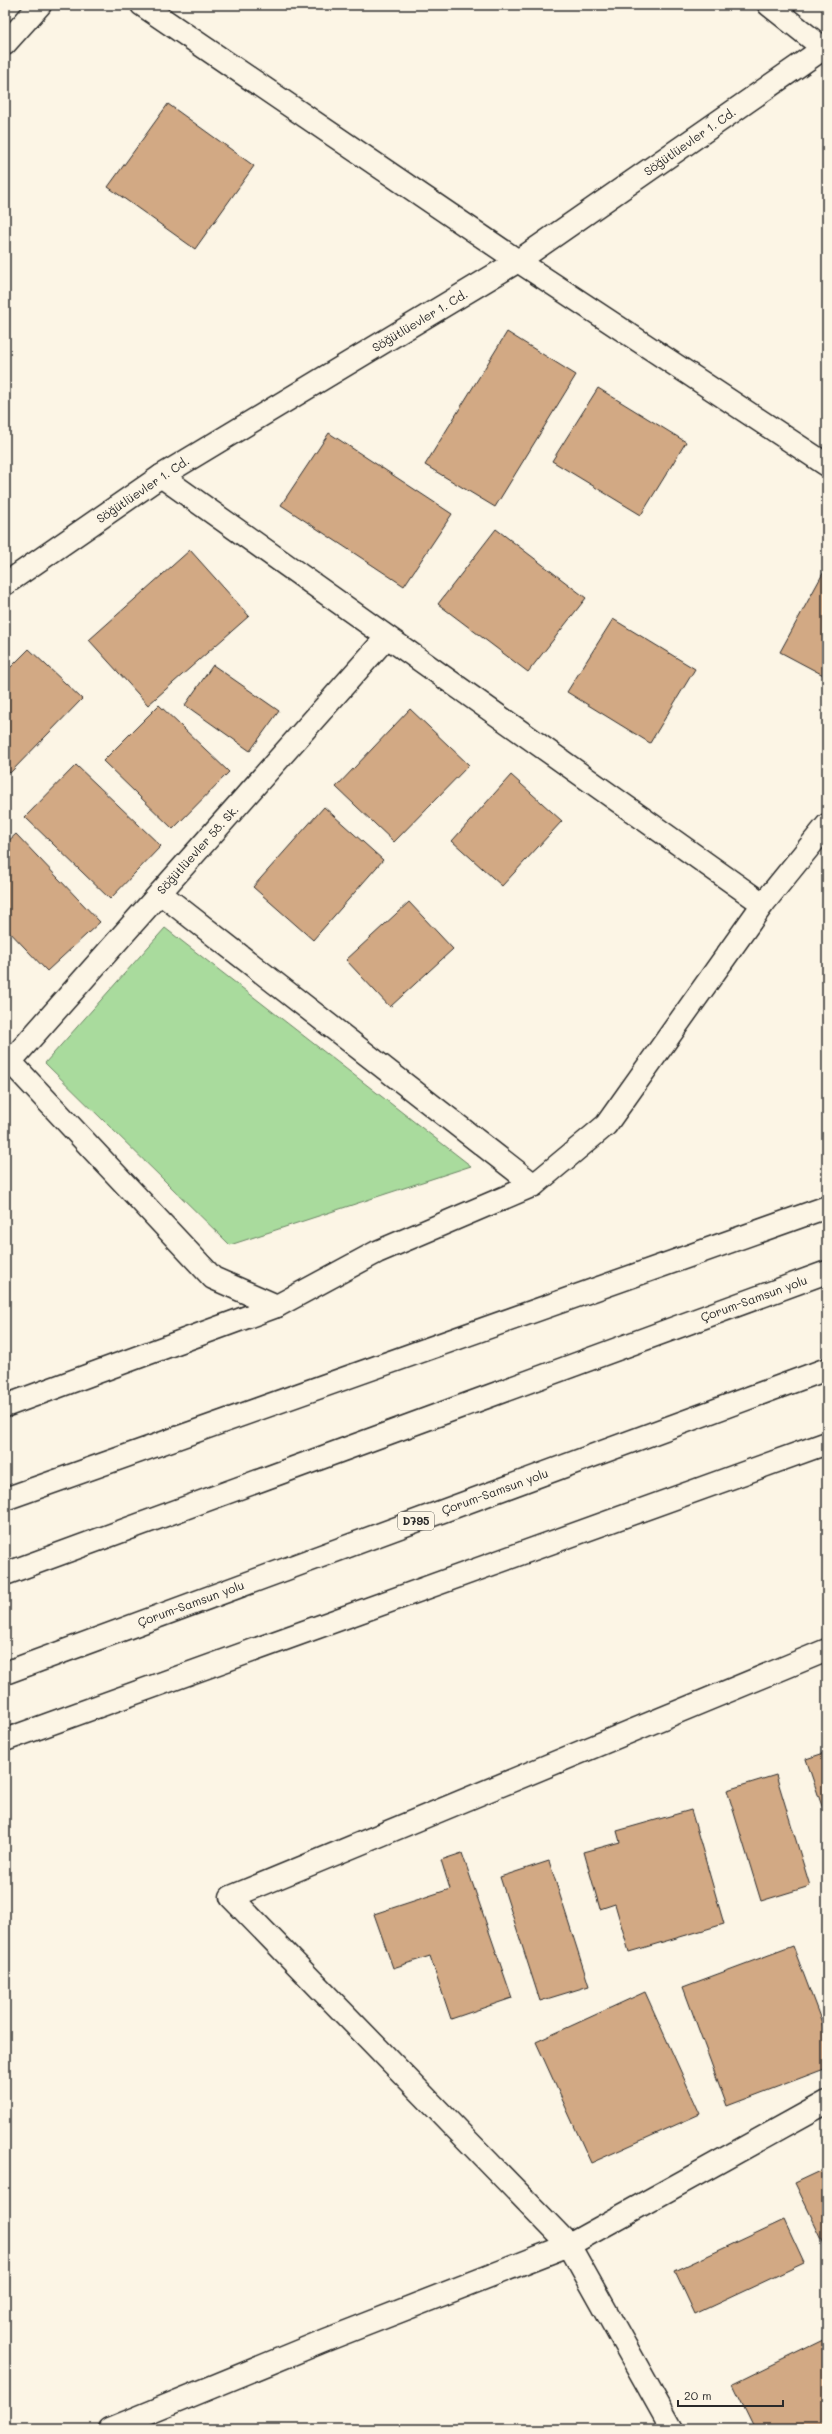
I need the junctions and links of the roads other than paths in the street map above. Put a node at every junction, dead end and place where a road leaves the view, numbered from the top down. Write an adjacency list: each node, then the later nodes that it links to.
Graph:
1 (40, 5): 4 (main road)
2 (142, 5): 6 (main road)
3 (769, 5): 5 (main road)
4 (5, 44)
5 (826, 48): 6 (main road, Söğütlüevler 1. Cd.)
6 (518, 261): 7 (main road); 8 (main road, Söğütlüevler 1. Cd.)
7 (827, 465)
8 (161, 476): 9 (main road, Söğütlüevler 1. Cd.); 10 (main road)
9 (5, 584)
10 (386, 638): 12 (main road, Söğütlüevler 58. Sk.); 13 (main road)
11 (827, 825): 13 (main road)
12 (160, 893): 14 (main road, Söğütlüevler 58. Sk.); 15 (main road)
13 (762, 904): 15 (main road)
14 (8, 1059): 18 (main road)
15 (534, 1185): 18 (main road)
16 (827, 1207): 22 (main road)
17 (827, 1272): 23 (main road, Çorum-Samsun yolu)
18 (277, 1306): 20 (main road)
19 (827, 1369): 25 (main road, Çorum-Samsun yolu / D795)
20 (5, 1406)
21 (827, 1443): 26 (main road)
22 (5, 1499)
23 (5, 1574)
24 (827, 1650): 28 (main road)
25 (5, 1673)
26 (5, 1740)
27 (827, 2102): 28 (main road)
28 (569, 2245): 29 (main road); 30 (main road)
29 (110, 2429)
30 (672, 2429)

